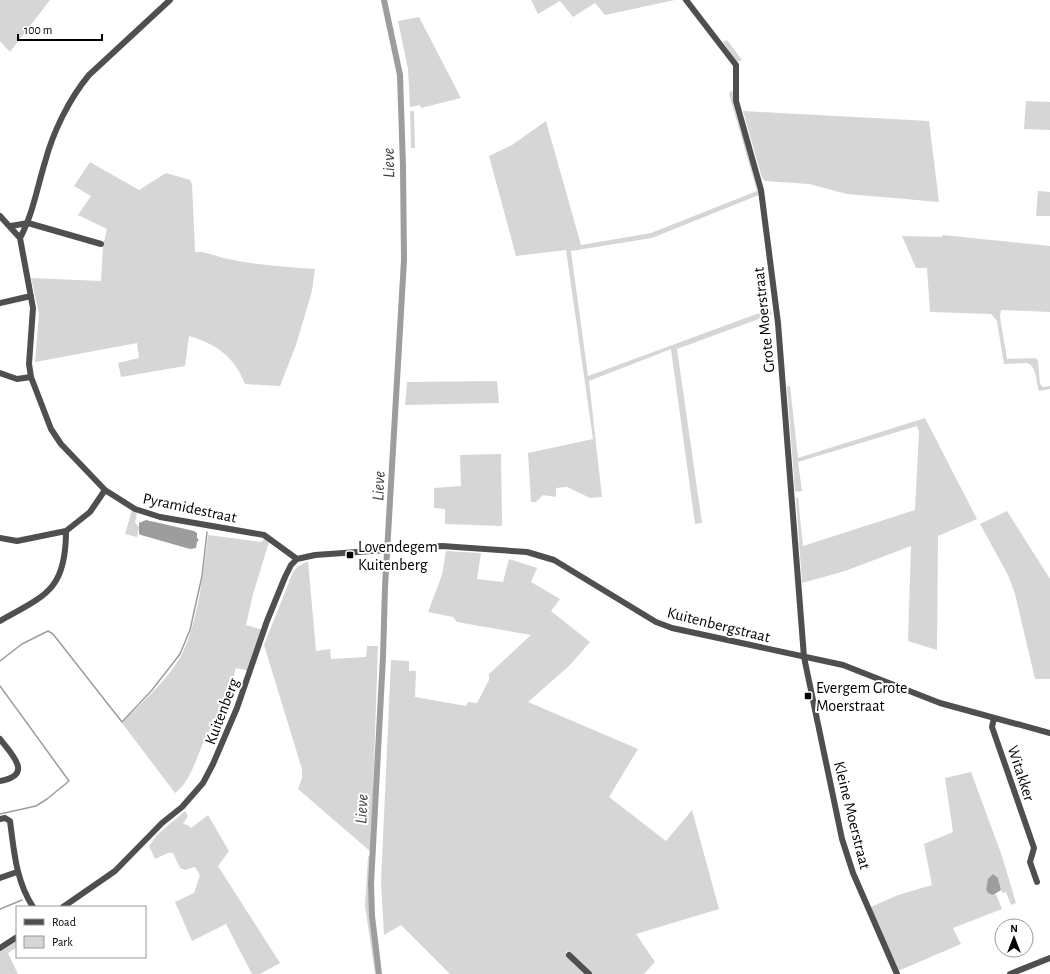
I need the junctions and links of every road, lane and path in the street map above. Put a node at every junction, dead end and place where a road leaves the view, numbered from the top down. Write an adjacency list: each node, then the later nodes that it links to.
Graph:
1 (170, 0): 4 (street)
2 (686, 0): 17 (street, Grote Moerstraat)
3 (0, 216): 5 (street, Pyramidestraat)
4 (28, 223): 5 (street); 6 (street); 7 (street)
5 (11, 226): 6 (street, Pyramidestraat)
6 (20, 238): 8 (street, Pyramidestraat)
7 (101, 244)
8 (31, 296): 9 (street); 11 (street, Pyramidestraat)
9 (0, 303)
10 (0, 373): 11 (street)
11 (31, 377): 12 (street, Pyramidestraat)
12 (105, 490): 13 (street); 15 (street, Pyramidestraat)
13 (66, 531): 14 (street); 16 (street)
14 (0, 538)
15 (297, 559): 17 (street, Kuitenbergstraat); 27 (street, Kuitenberg)
16 (0, 621)
17 (804, 657): 18 (street, Kuitenbergstraat); 33 (street, Kleine Moerstraat)
18 (994, 718): 19 (street, Kuitenbergstraat); 25 (street, Witakker)
19 (1050, 733)
20 (0, 739): 21 (street)
21 (0, 781)
22 (0, 819): 23 (street)
23 (17, 872): 24 (street); 26 (street)
24 (0, 878)
25 (1037, 882)
26 (32, 906)
27 (64, 906)
28 (16, 938): 29 (street)
29 (0, 948)
30 (569, 955): 32 (street)
31 (1050, 958): 34 (street)
32 (589, 974)
33 (897, 974)
34 (1010, 974)

